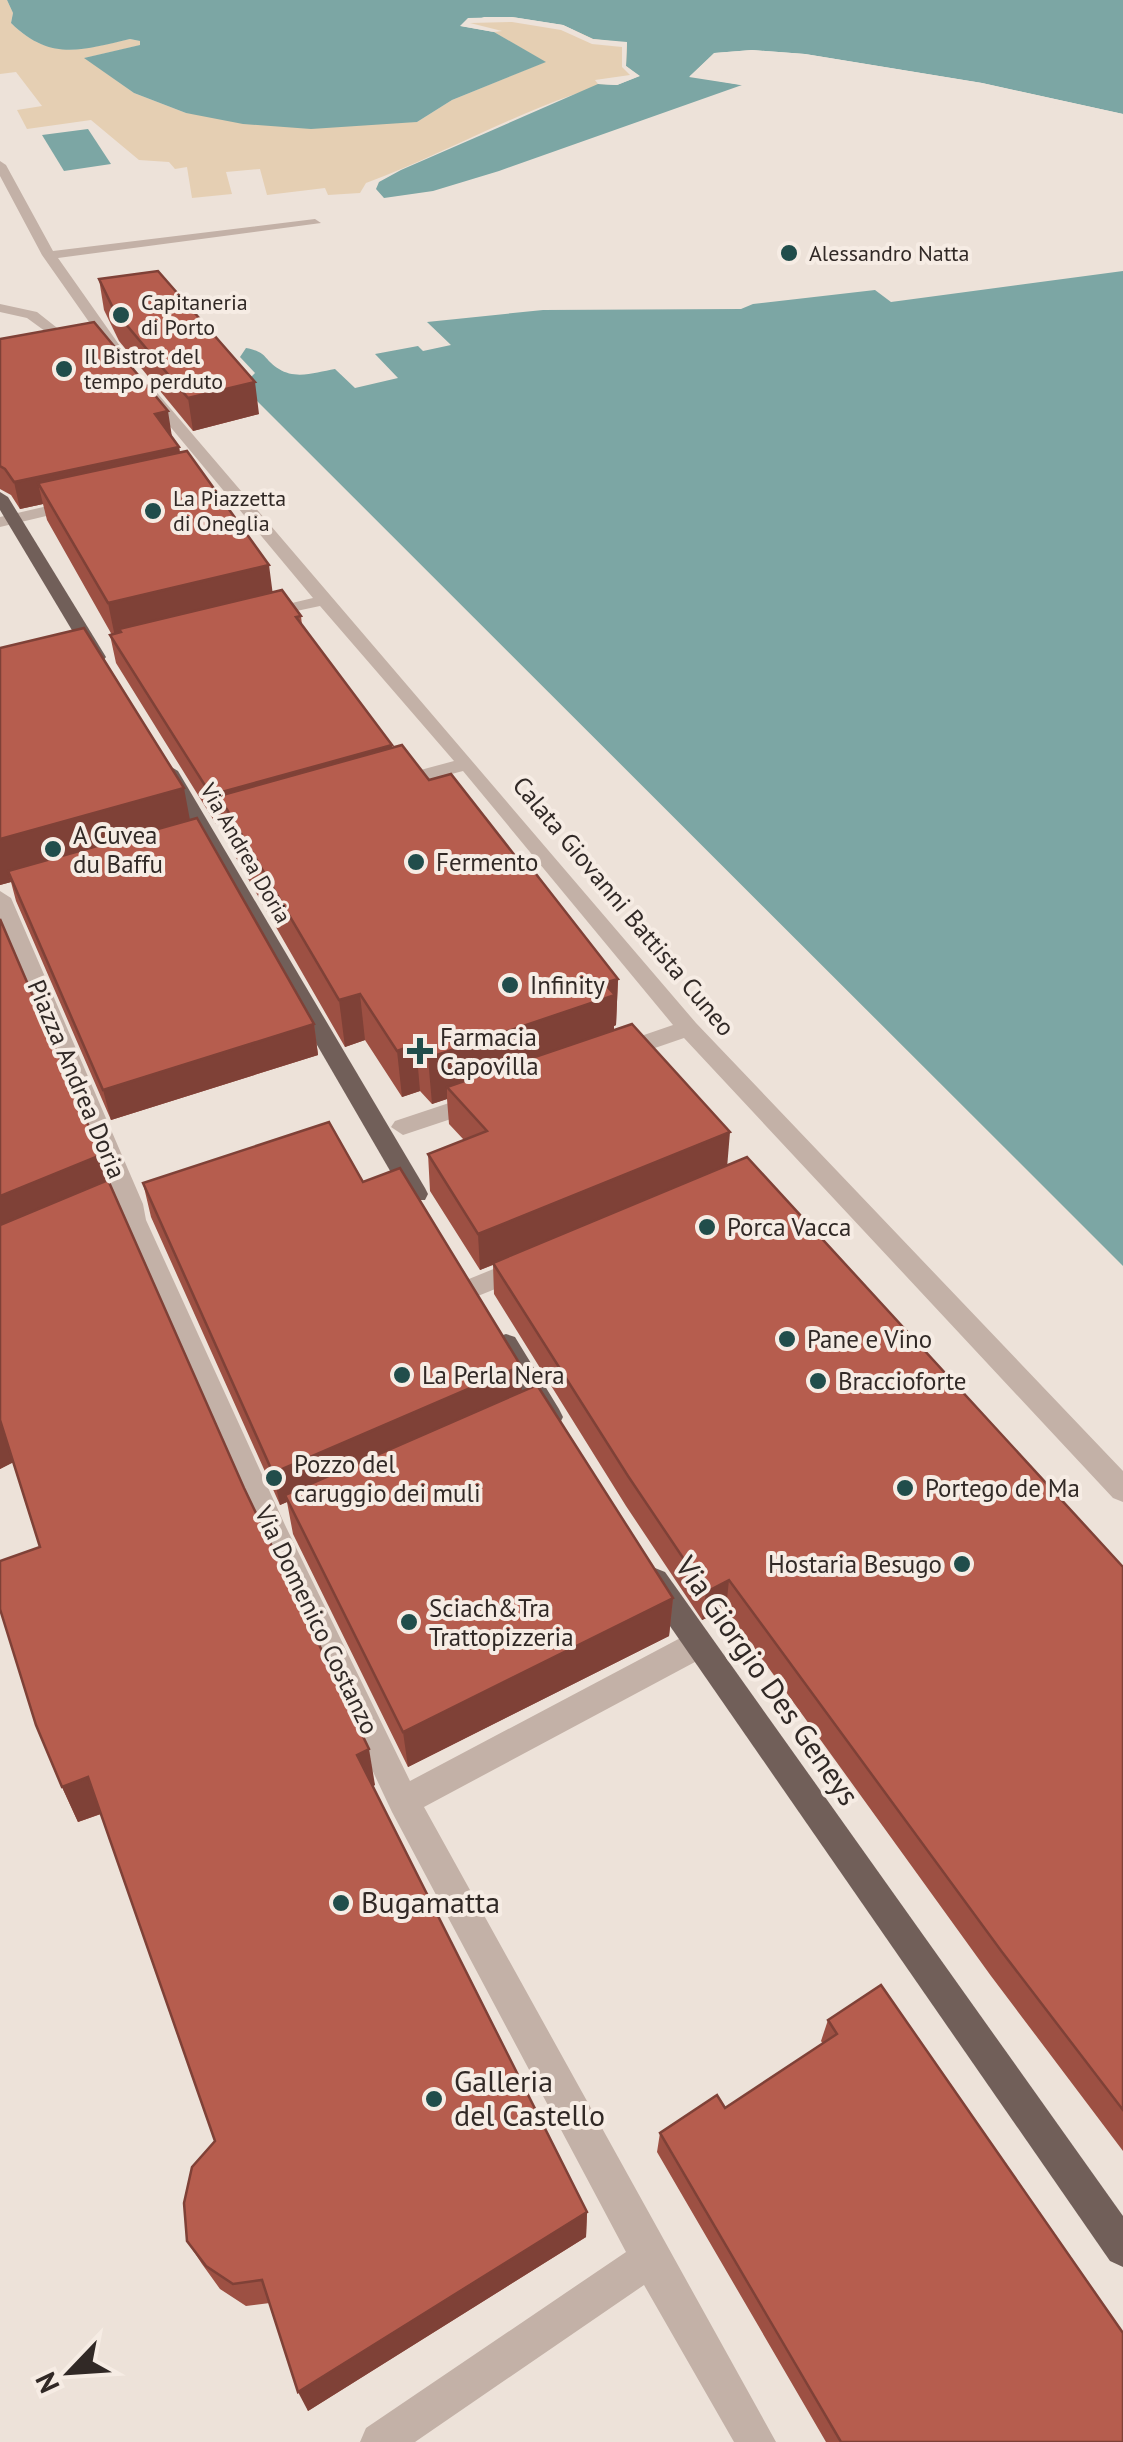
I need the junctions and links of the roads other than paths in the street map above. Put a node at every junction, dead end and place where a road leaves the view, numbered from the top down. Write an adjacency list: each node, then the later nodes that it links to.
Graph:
1 (0, 165): 3 (street, Calata Giovanni Battista Cuneo)
2 (315, 223): 3 (street)
3 (50, 255): 11 (street, Calata Giovanni Battista Cuneo)
4 (0, 308): 5 (street)
5 (54, 331): 6 (street); 7 (street)
6 (71, 334)
7 (37, 338)
8 (0, 497): 10 (main road)
9 (103, 499): 10 (street)
10 (7, 520): 13 (main road)
11 (324, 600): 12 (street); 15 (street, Calata Giovanni Battista Cuneo)
12 (250, 618)
13 (97, 659)
14 (157, 752): 21 (main road, Via Andrea Doria)
15 (467, 764): 16 (street); 18 (street, Calata Giovanni Battista Cuneo)
16 (380, 787)
17 (6, 894): 22 (street, Piazza Andrea Doria)
18 (688, 1028): 19 (street); 28 (street, Calata Giovanni Battista Cuneo)
19 (600, 1059)
20 (493, 1096): 21 (street)
21 (392, 1132): 23 (main road)
22 (127, 1209): 31 (street, Via Domenico Costanzo)
23 (432, 1220)
24 (453, 1254): 26 (main road)
25 (545, 1258): 26 (street)
26 (474, 1288): 27 (main road)
27 (563, 1438)
28 (1123, 1490)
29 (634, 1549): 30 (main road, Via Giorgio Des Geneys)
30 (697, 1645): 31 (street); 32 (main road, Via Giorgio Des Geneys)
31 (404, 1801): 33 (street, Via Domenico Costanzo)
32 (1123, 2248)
33 (650, 2258): 34 (street); 35 (street, Via Domenico Costanzo)
34 (380, 2442)
35 (756, 2442)

